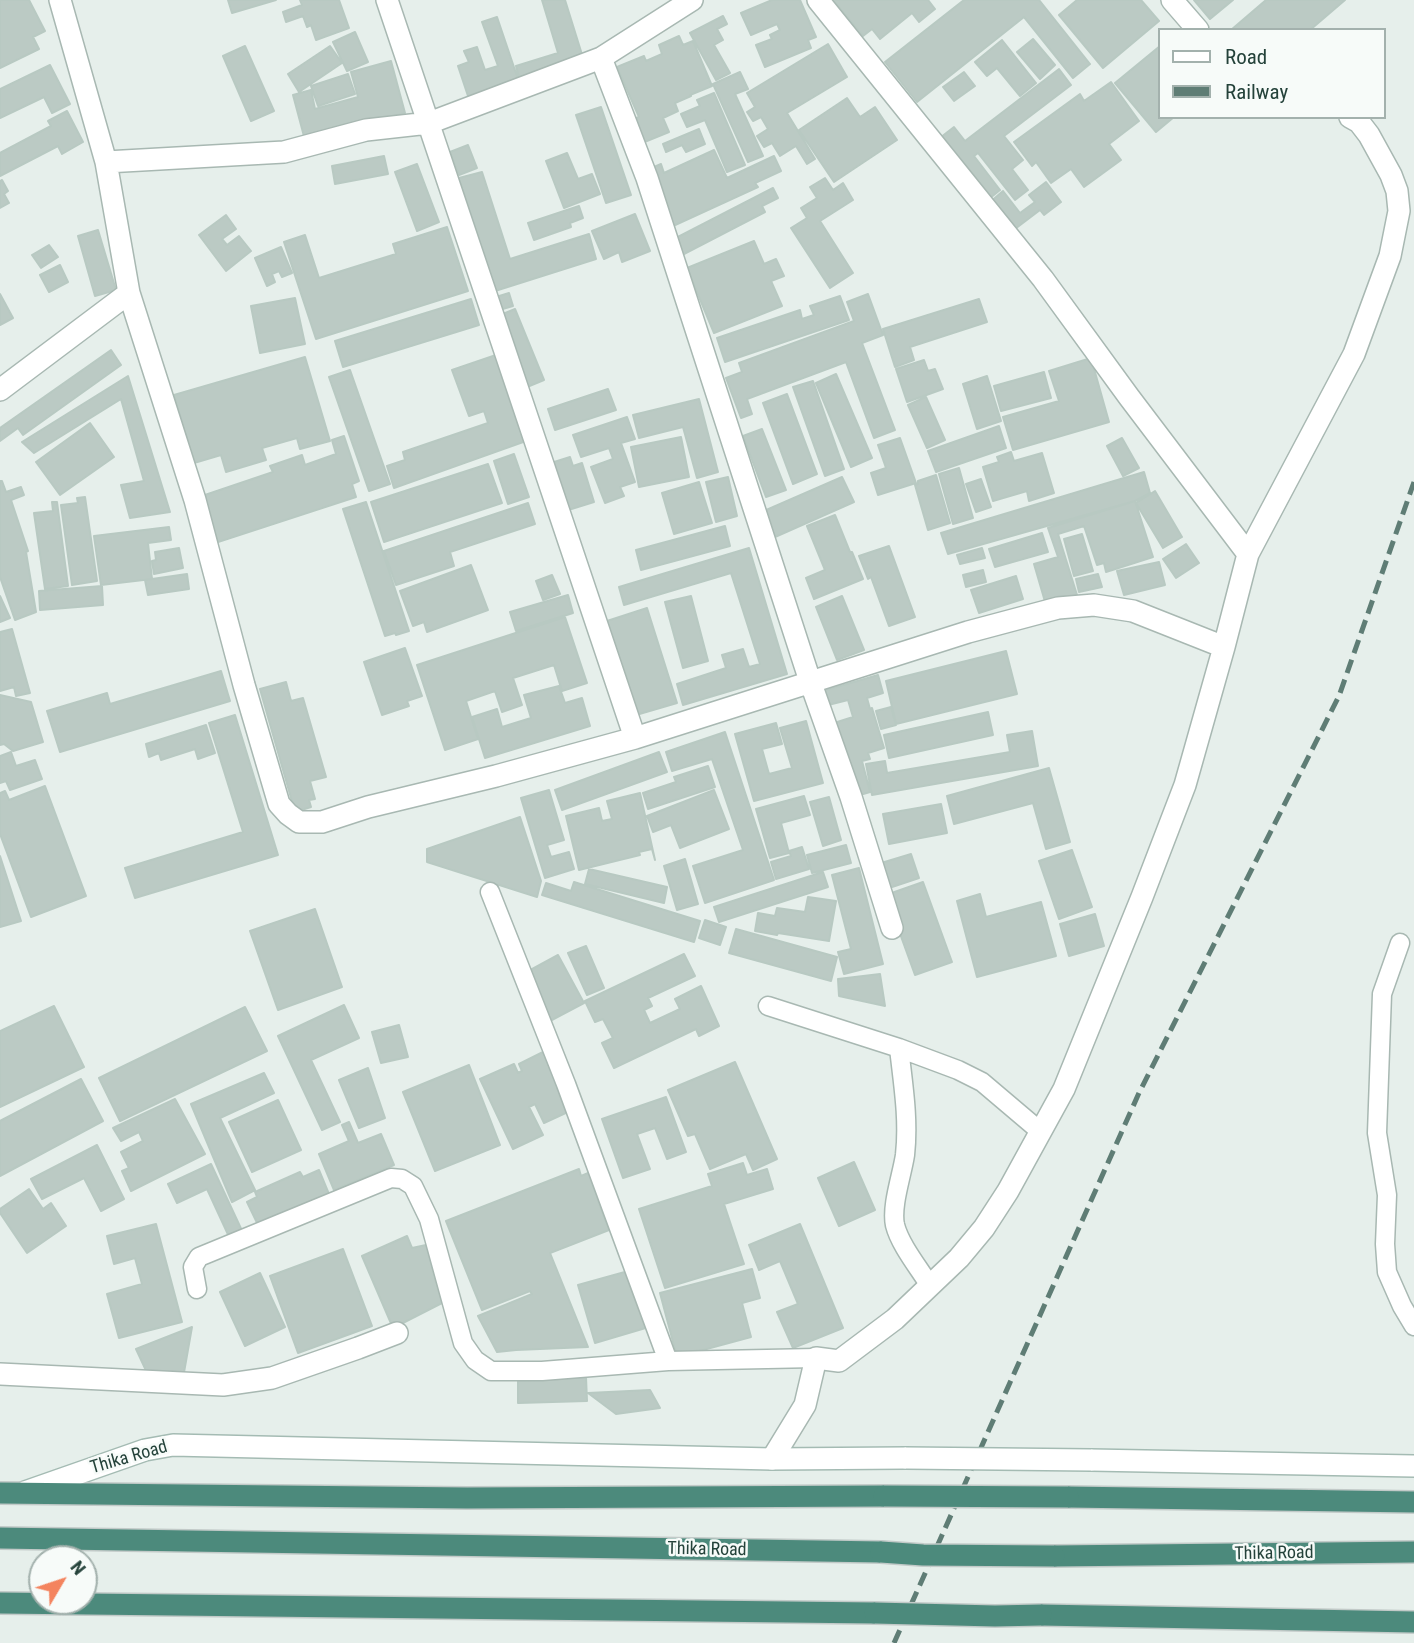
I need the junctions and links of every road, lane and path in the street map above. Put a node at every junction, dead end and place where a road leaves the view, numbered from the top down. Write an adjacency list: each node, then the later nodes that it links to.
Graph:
1 (60, 0): 10 (street)
2 (387, 0): 9 (street)
3 (692, 0): 7 (street)
4 (818, 0): 13 (street)
5 (1172, 0): 6 (street)
6 (1196, 28)
7 (601, 58): 9 (street); 15 (street)
8 (1354, 119): 13 (street)
9 (429, 123): 10 (street); 16 (street)
10 (106, 162): 11 (street)
11 (129, 293): 12 (street); 16 (street)
12 (0, 390)
13 (1248, 554): 14 (street)
14 (1224, 647): 15 (street); 22 (street)
15 (810, 681): 16 (street); 18 (street)
16 (635, 738)
17 (490, 892): 28 (lane)
18 (892, 928)
19 (1400, 943): 25 (lane)
20 (768, 1006): 21 (lane)
21 (899, 1048): 22 (lane); 23 (lane)
22 (1041, 1132): 23 (street)
23 (930, 1286): 27 (street)
24 (197, 1289): 28 (lane)
25 (1414, 1326)
26 (397, 1333): 29 (street)
27 (816, 1358): 28 (lane); 30 (street)
28 (668, 1361)
29 (0, 1374)
30 (772, 1459): 31 (street, Thika Road, bridge); 32 (street, Thika Road)
31 (1414, 1466)
32 (23, 1492): 33 (highway); 34 (highway, bridge)
33 (0, 1493)
34 (1414, 1502)
35 (0, 1538): 36 (highway, Thika Road, bridge)
36 (1414, 1552)
37 (0, 1603): 38 (highway, bridge)
38 (1414, 1622)

